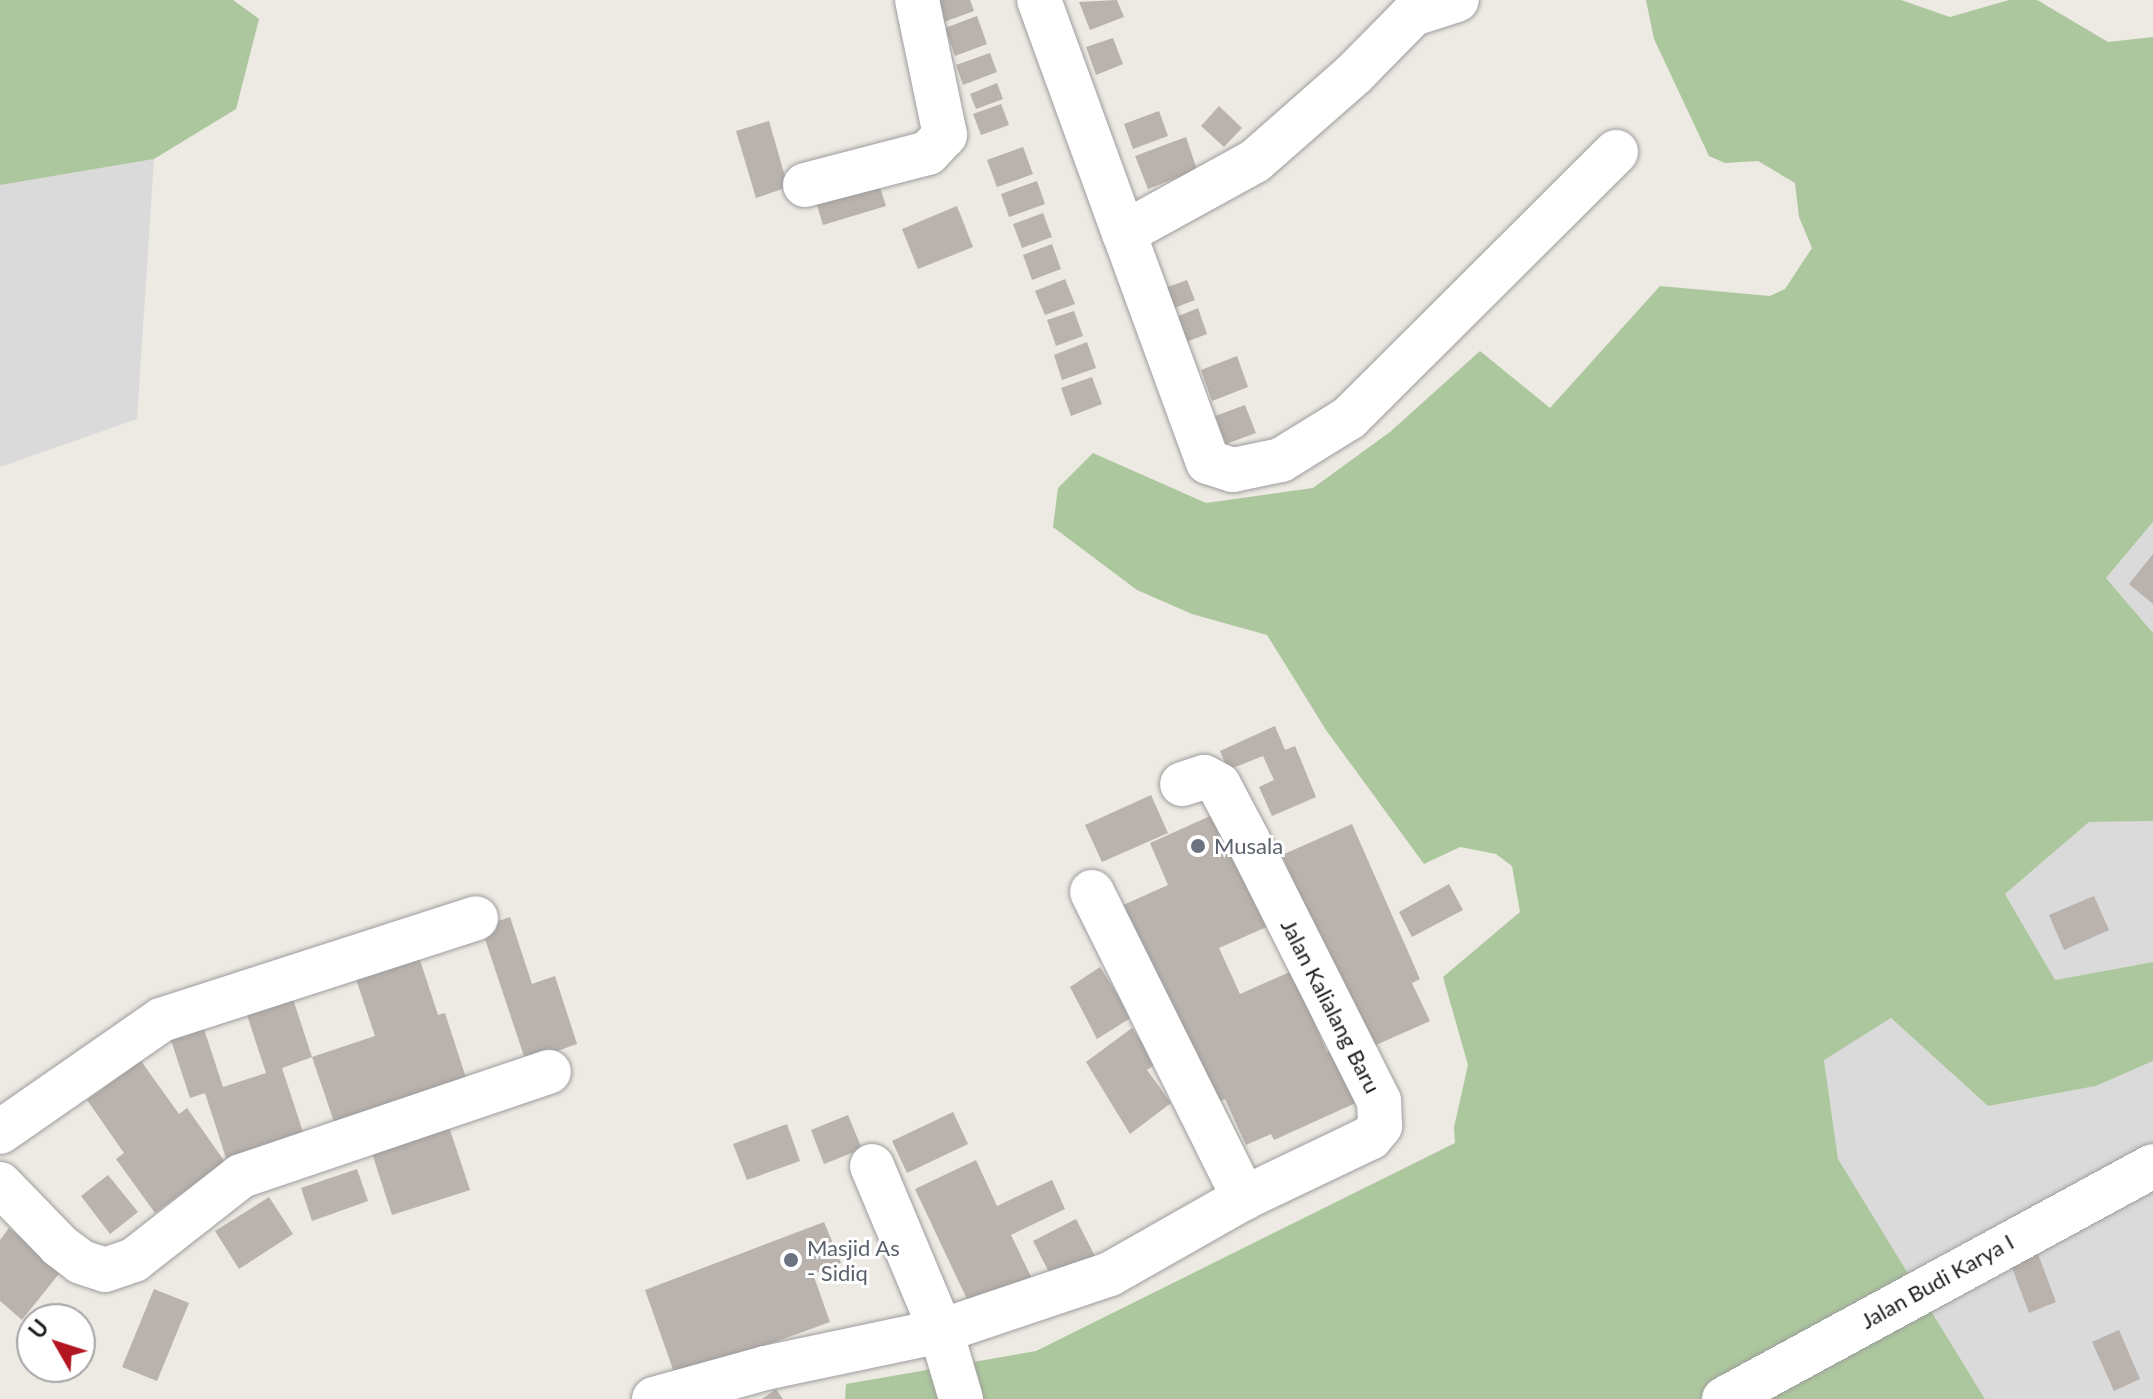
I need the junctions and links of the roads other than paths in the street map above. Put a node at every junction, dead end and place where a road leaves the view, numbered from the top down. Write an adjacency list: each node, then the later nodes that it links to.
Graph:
1 (917, 0): 5 (street)
2 (1039, 0): 6 (street)
3 (1457, 0): 6 (street)
4 (1616, 152): 6 (street)
5 (805, 185)
6 (1124, 233)
7 (1182, 784): 15 (street, Jalan Kalialang Baru)
8 (1092, 892): 15 (street)
9 (476, 918): 11 (street)
10 (549, 1072): 14 (street)
11 (0, 1132)
12 (872, 1166): 16 (street)
13 (2153, 1166): 19 (street, Jalan Budi Karya I)
14 (0, 1184)
15 (1244, 1198): 16 (street, Jalan Kalialang Baru)
16 (941, 1331): 17 (street, Jalan Kalialang Baru); 18 (street)
17 (654, 1399)
18 (961, 1399)
19 (1724, 1399)

